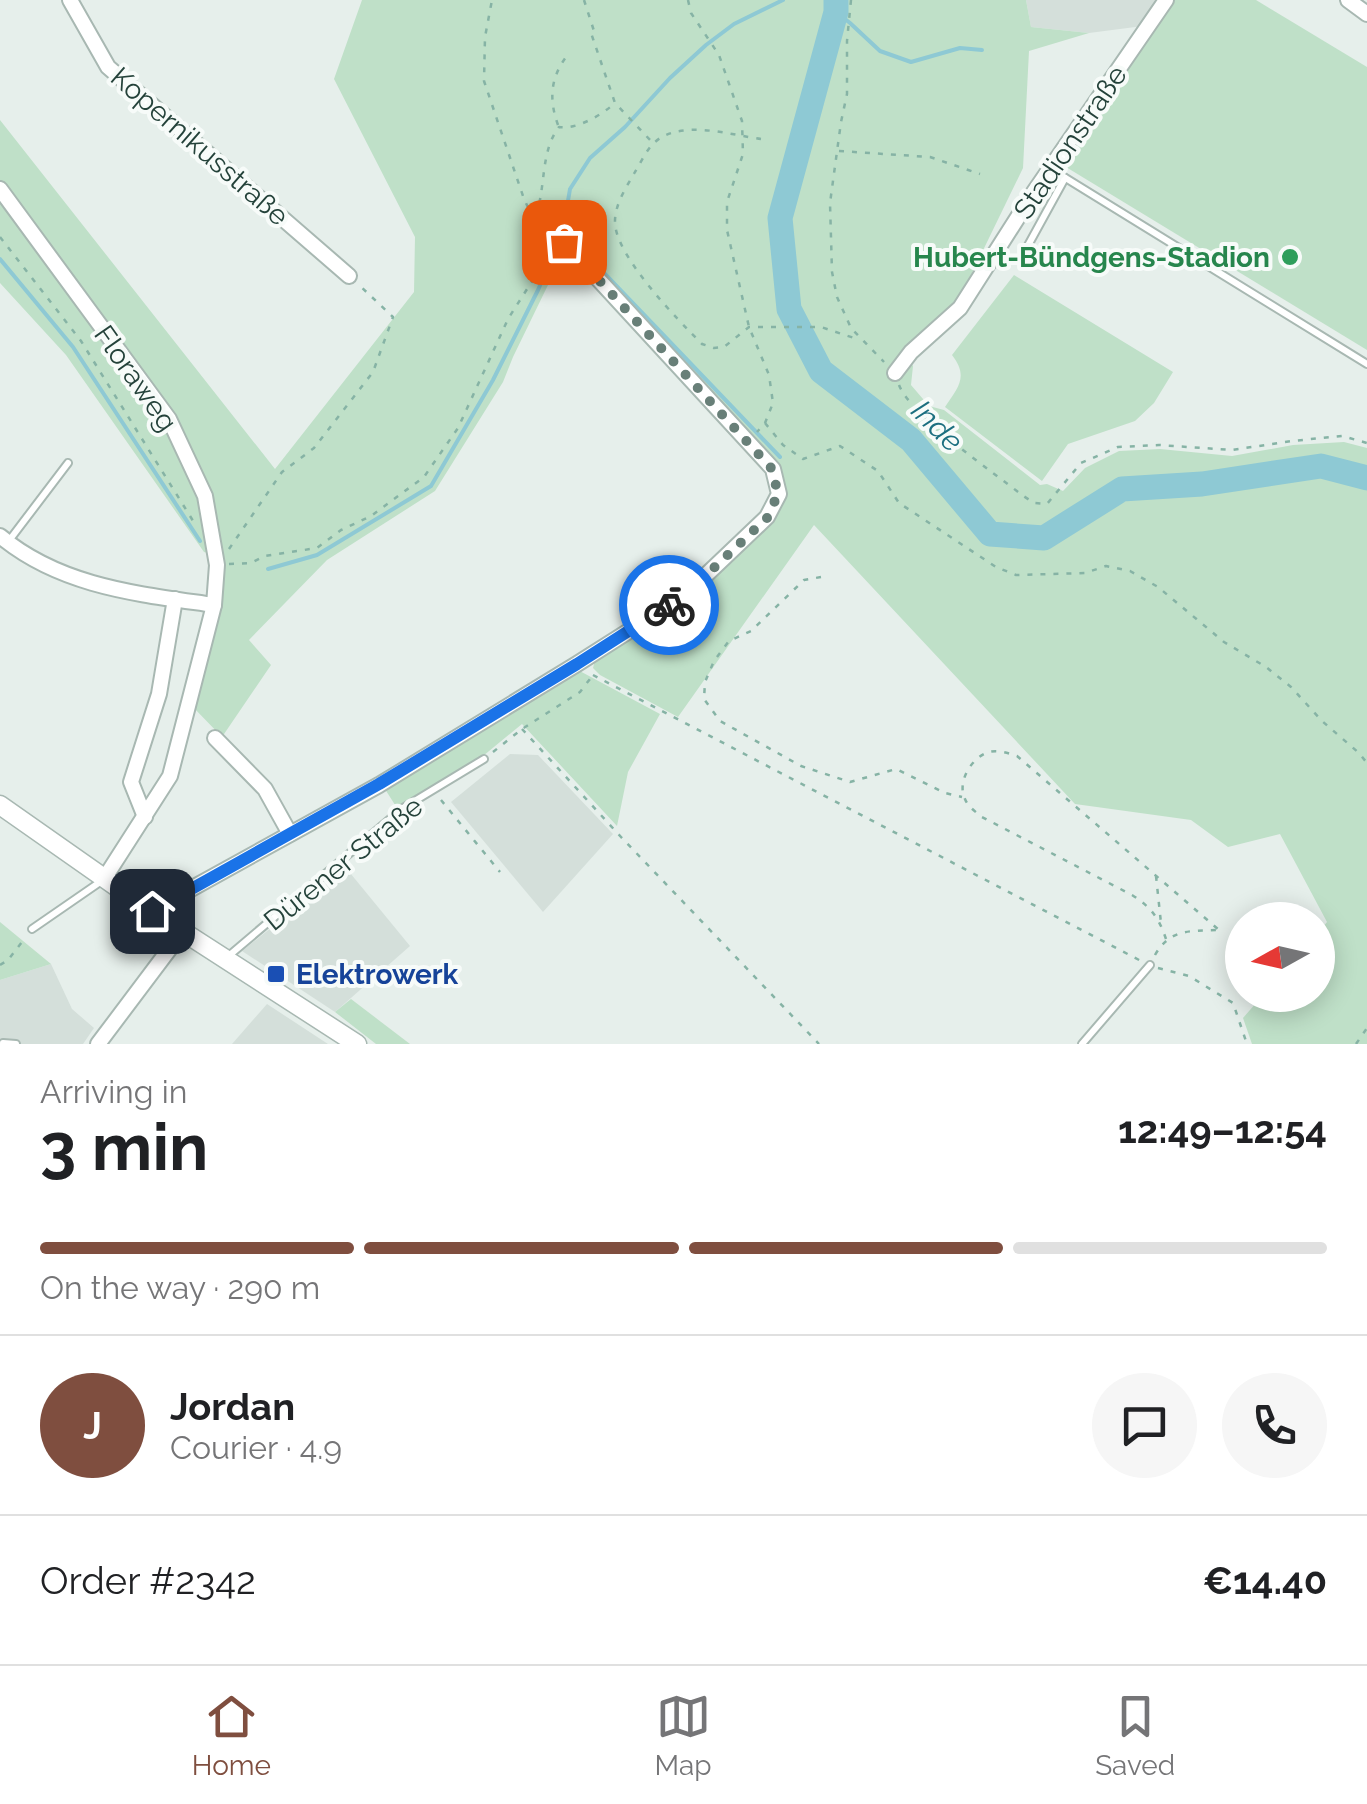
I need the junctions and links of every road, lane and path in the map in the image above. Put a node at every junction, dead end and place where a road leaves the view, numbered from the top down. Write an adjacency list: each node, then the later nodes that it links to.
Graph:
1 (70, 0): 24 (street, Kopernikusstraße)
2 (492, 0): 20 (path)
3 (584, 0): 10 (path)
4 (688, 0): 12 (path)
5 (852, 0): 15 (path)
6 (1166, 0): 16 (street, Stadionstraße)
7 (1348, 0): 8 (street)
8 (1367, 14)
9 (566, 57): 11 (path)
10 (615, 103): 11 (path); 14 (path)
11 (558, 126): 20 (path)
12 (744, 137): 13 (path); 14 (path); 25 (path)
13 (761, 139)
14 (652, 143): 25 (path)
15 (837, 151): 17 (path); 26 (path)
16 (1050, 168): 18 (lane); 28 (street, Stadionstraße)
17 (980, 174)
18 (1065, 178): 23 (lane); 27 (lane)
19 (0, 189): 33 (street, Floraweg)
20 (534, 220): 22 (path); 33 (path)
21 (0, 236): 31 (path)
22 (560, 238): 45 (street, Dürener Straße)
23 (1020, 260)
24 (349, 276): 33 (path)
25 (749, 327): 26 (path); 40 (path)
26 (861, 340): 28 (path)
27 (1367, 364)
28 (895, 373): 29 (path)
29 (1367, 443)
30 (68, 463): 32 (lane)
31 (200, 532)
32 (4, 540): 35 (street)
33 (217, 565): 36 (street, Floraweg)
34 (821, 577): 42 (path)
35 (175, 599): 36 (street); 44 (street)
36 (214, 605): 44 (street, Floraweg)
37 (522, 729): 39 (path); 56 (path); 62 (path)
38 (216, 738): 45 (street, Dürener Straße)
39 (484, 759): 41 (lane, Dürener Straße)
40 (1367, 763)
41 (433, 792): 46 (path); 54 (lane, Dürener Straße)
42 (963, 797): 47 (path); 50 (path)
43 (0, 805): 48 (street)
44 (145, 817): 48 (street, Floraweg)
45 (290, 834): 49 (street, Dürener Straße)
46 (500, 872)
47 (1155, 872): 50 (path); 53 (path)
48 (104, 879): 49 (street); 51 (lane)
49 (152, 911): 52 (street)
50 (1161, 924): 53 (path)
51 (32, 929): 55 (path)
52 (183, 930): 54 (street); 60 (street)
53 (1166, 939): 56 (path)
54 (224, 959): 61 (street)
55 (0, 965)
56 (1150, 966): 63 (lane); 64 (path)
57 (1367, 1028): 65 (path)
58 (3, 1043): 59 (lane)
59 (16, 1044)
60 (98, 1044)
61 (357, 1044)
62 (819, 1044)
63 (1082, 1044)
64 (1247, 1044)
65 (1356, 1044)

